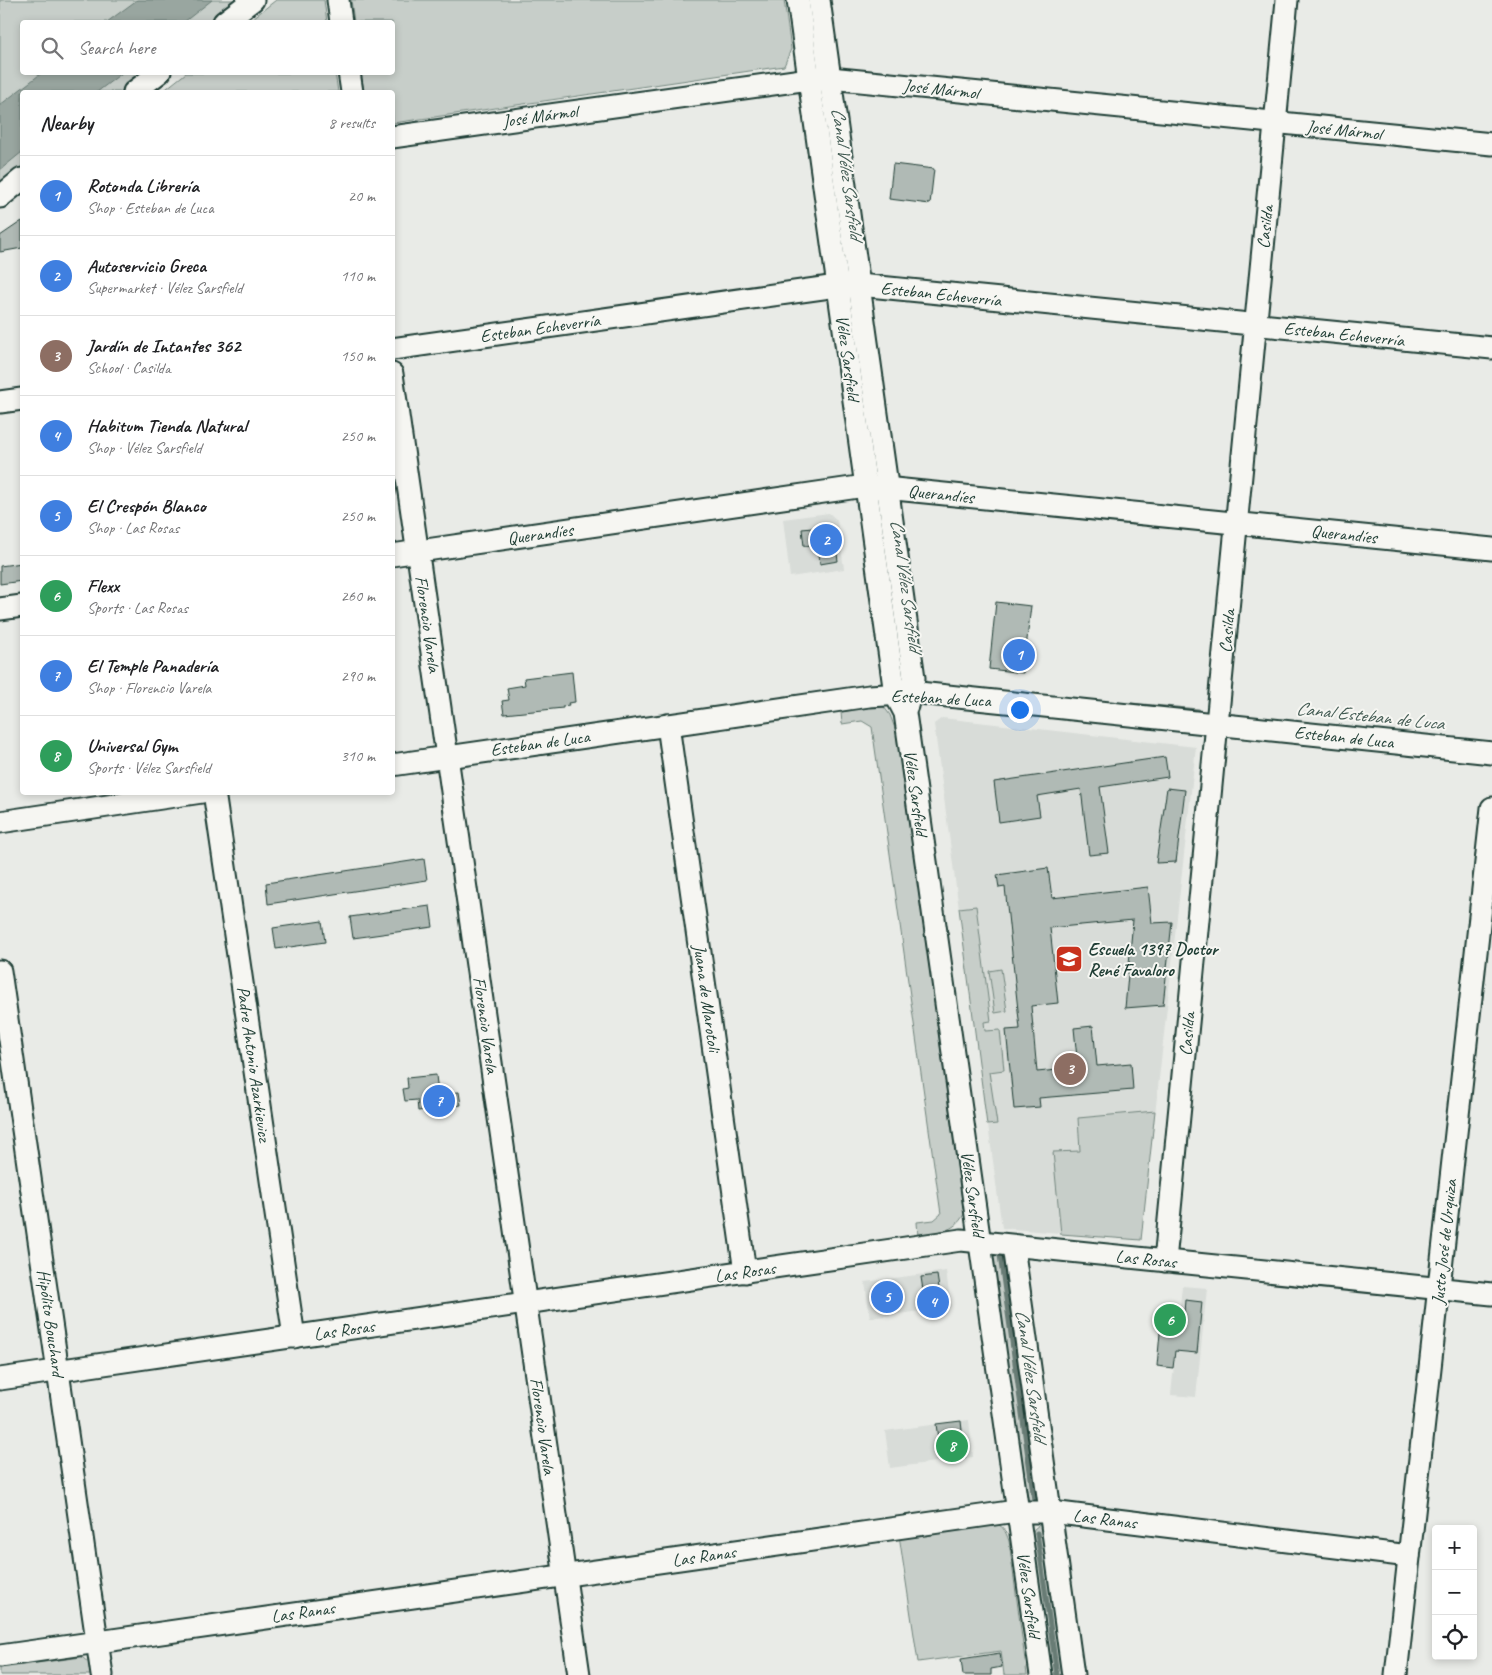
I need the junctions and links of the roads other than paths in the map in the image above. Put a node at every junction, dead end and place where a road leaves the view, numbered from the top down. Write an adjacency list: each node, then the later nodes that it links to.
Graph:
1 (253, 0): 6 (street)
2 (338, 0): 7 (street)
3 (798, 0): 10 (street, Vélez Sarsfield)
4 (819, 0): 11 (street, Vélez Sarsfield)
5 (1287, 0): 14 (street, Casilda)
6 (227, 20)
7 (341, 20)
8 (156, 75): 12 (street)
9 (349, 75): 13 (street)
10 (808, 78): 11 (street, José Mármol); 15 (street, José Mármol); 17 (street, Vélez Sarsfield)
11 (830, 78): 14 (street, José Mármol); 18 (street, Vélez Sarsfield)
12 (137, 90)
13 (352, 90)
14 (1275, 123): 16 (street, José Mármol); 19 (street, Casilda)
15 (395, 137)
16 (1492, 144)
17 (838, 286): 18 (street, Esteban Echeverría); 21 (street, Esteban Echeverría); 25 (street, Vélez Sarsfield)
18 (859, 286): 19 (street, Esteban Echeverría); 26 (street, Vélez Sarsfield)
19 (1256, 325): 20 (street, Esteban Echeverría); 27 (street, Casilda)
20 (1492, 348)
21 (395, 349)
22 (395, 395): 29 (street, Florencio Varela)
23 (20, 399): 24 (street)
24 (0, 402)
25 (865, 486): 26 (street, Querandíes); 29 (street, Querandíes); 33 (street, Vélez Sarsfield)
26 (888, 488): 27 (street, Querandíes); 33 (street, Vélez Sarsfield)
27 (1236, 523): 28 (street, Querandíes); 34 (street, Casilda)
28 (1492, 549)
29 (418, 552): 30 (street, Querandíes); 37 (street, Florencio Varela)
30 (395, 555)
31 (20, 606): 32 (street)
32 (0, 609)
33 (903, 700): 34 (street, Esteban de Luca); 35 (street, Esteban de Luca); 44 (street, Vélez Sarsfield)
34 (1219, 724): 36 (street, Esteban de Luca); 46 (street, Casilda)
35 (668, 725): 37 (street, Esteban de Luca); 47 (street, Juana de Marotoli)
36 (1492, 753)
37 (447, 757): 38 (street, Esteban de Luca); 50 (street, Florencio Varela)
38 (395, 765)
39 (182, 795): 42 (street)
40 (214, 795): 51 (street, Padre Antonio Azarkievicz)
41 (1492, 808): 48 (street, Justo José de Urquiza)
42 (0, 822)
43 (0, 971): 52 (street, Hipólito Bouchard)
44 (979, 1242): 45 (street, Las Rosas); 47 (street, Las Rosas); 54 (street, Vélez Sarsfield)
45 (1013, 1246): 46 (street, Las Rosas); 55 (street, Vélez Sarsfield)
46 (1165, 1261): 48 (street, Las Rosas)
47 (745, 1272): 50 (street, Las Rosas)
48 (1438, 1289): 49 (street, Las Rosas); 56 (street, Justo José de Urquiza)
49 (1492, 1294)
50 (526, 1304): 51 (street, Las Rosas); 57 (street, Florencio Varela)
51 (294, 1336): 52 (street, Las Rosas)
52 (58, 1370): 53 (street, Las Rosas); 58 (street, Hipólito Bouchard)
53 (0, 1379)
54 (1018, 1512): 55 (street, Las Ranas); 57 (street, Las Ranas); 62 (street, Vélez Sarsfield)
55 (1051, 1512): 56 (street, Las Ranas); 63 (street, Vélez Sarsfield)
56 (1409, 1556): 64 (street, Justo José de Urquiza)
57 (565, 1576): 58 (street, Las Ranas); 61 (street, Florencio Varela)
58 (97, 1640): 59 (street, Las Ranas); 60 (street, Hipólito Bouchard)
59 (0, 1656)
60 (102, 1675)
61 (579, 1675)
62 (1041, 1675)
63 (1073, 1675)
64 (1396, 1675)

